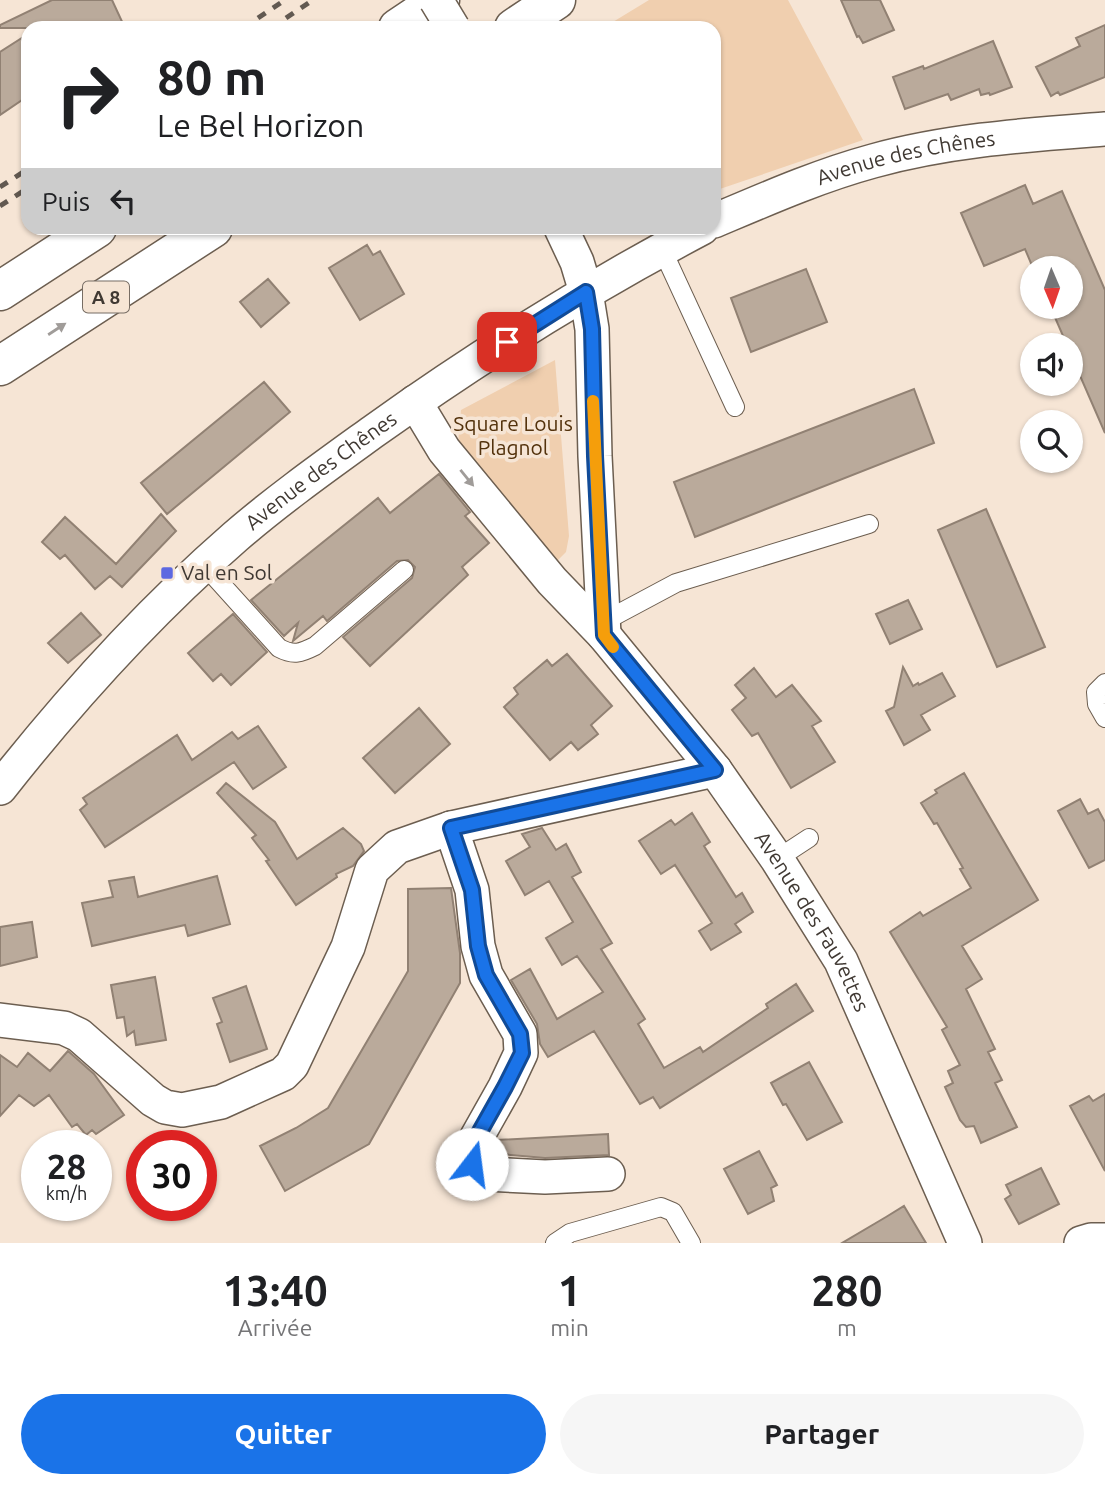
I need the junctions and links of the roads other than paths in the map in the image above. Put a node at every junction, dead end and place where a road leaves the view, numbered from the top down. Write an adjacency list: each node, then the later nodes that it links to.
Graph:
1 (438, 0): 3 (highway); 4 (street, bridge)
2 (556, 0): 5 (highway)
3 (408, 21)
4 (449, 21)
5 (524, 21)
6 (1105, 129): 7 (street, Avenue des Chênes)
7 (721, 218)
8 (86, 235): 13 (highway)
9 (202, 235): 15 (highway, A 8, one-way to 9)
10 (564, 235): 14 (street)
11 (689, 235): 12 (street, Avenue des Chênes)
12 (662, 249): 14 (street, Avenue des Chênes); 17 (lane)
13 (0, 291)
14 (586, 292): 16 (street, Avenue des Chênes); 21 (street)
15 (0, 366)
16 (415, 402): 19 (street, Avenue des Chênes); 21 (street, Avenue des Fauvettes, one-way to 21)
17 (735, 407)
18 (869, 524): 21 (lane)
19 (205, 566): 20 (lane); 25 (street, Avenue des Chênes)
20 (404, 570)
21 (603, 629): 24 (street, Avenue des Fauvettes)
22 (1105, 683): 23 (lane)
23 (1105, 718)
24 (715, 770): 26 (street); 28 (street, Avenue des Fauvettes)
25 (0, 788)
26 (451, 828): 29 (street); 30 (street)
27 (809, 838): 28 (lane)
28 (777, 859): 34 (street, Avenue des Fauvettes)
29 (0, 1020)
30 (608, 1174)
31 (1105, 1240): 35 (street)
32 (555, 1243): 33 (lane)
33 (691, 1243)
34 (965, 1243)
35 (1081, 1243)

